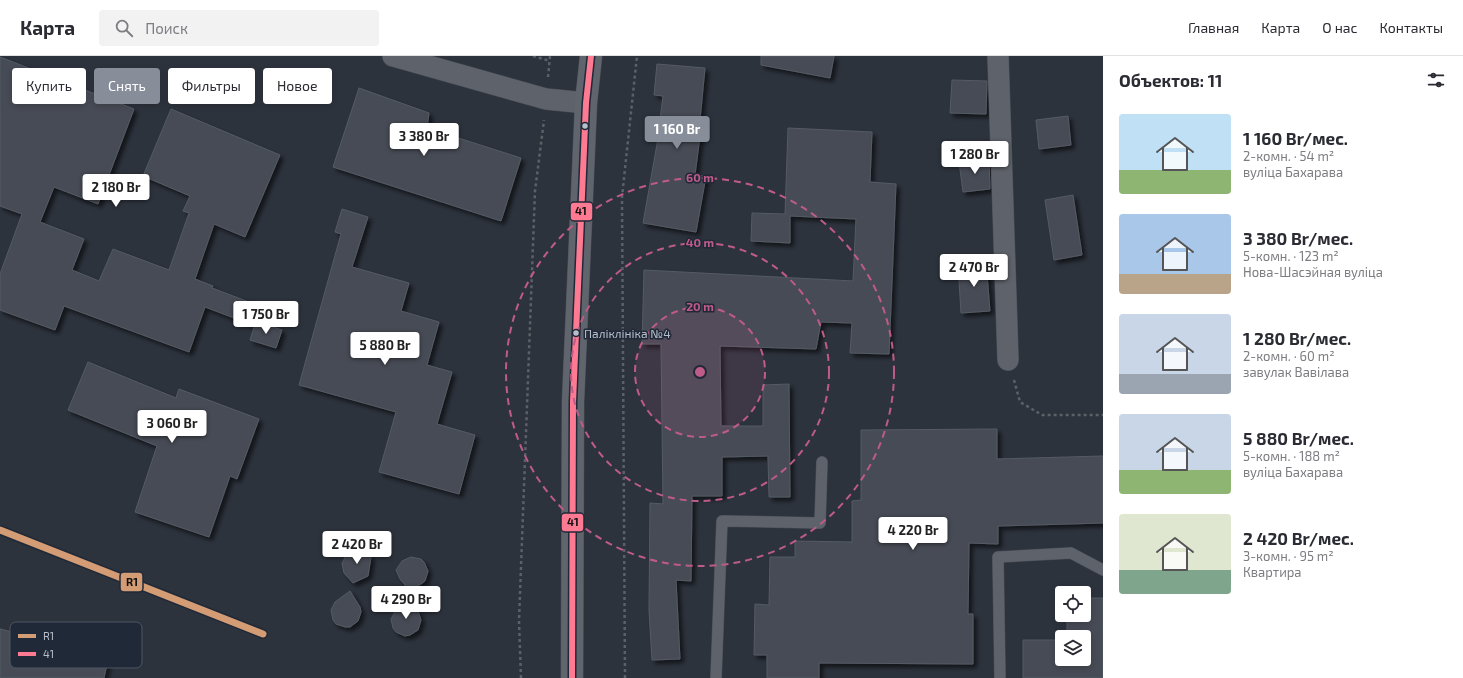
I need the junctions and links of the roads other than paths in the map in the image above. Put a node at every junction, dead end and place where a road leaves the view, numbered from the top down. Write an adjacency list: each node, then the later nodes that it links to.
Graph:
1 (393, 56): 4 (street)
2 (591, 56): 4 (main road)
3 (998, 56): 5 (street)
4 (586, 104): 8 (main road)
5 (1008, 360)
6 (822, 462): 9 (lane)
7 (1103, 570): 10 (lane)
8 (572, 678)
9 (716, 678)
10 (1000, 678)

